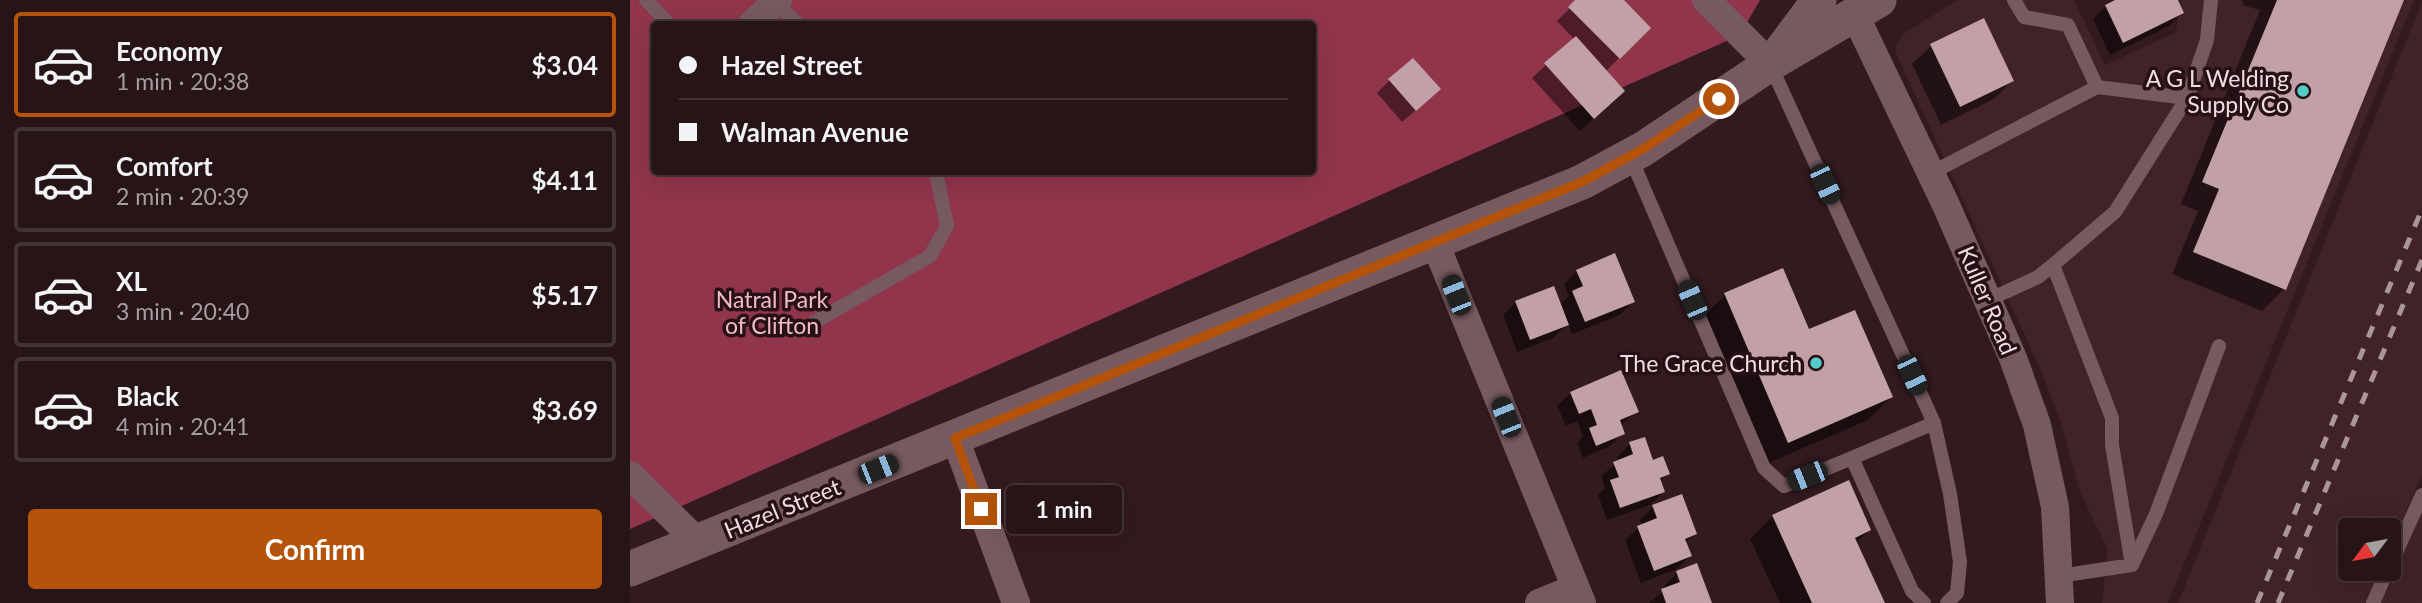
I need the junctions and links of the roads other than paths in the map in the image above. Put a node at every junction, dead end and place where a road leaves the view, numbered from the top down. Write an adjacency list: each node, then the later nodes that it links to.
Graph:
1 (646, 0): 8 (lane)
2 (1706, 0): 11 (street)
3 (1819, 0): 11 (street)
4 (2014, 0): 12 (lane)
5 (2211, 0): 13 (lane)
6 (776, 1): 9 (street); 10 (lane)
7 (1867, 8): 11 (street, Hazel Street); 15 (street, Kuller Road)
8 (667, 21)
9 (755, 21)
10 (795, 21)
11 (1770, 64): 14 (street, Hazel Street); 22 (lane)
12 (2097, 86): 13 (lane); 15 (lane)
13 (2187, 98): 18 (lane)
14 (1630, 156): 17 (street, Hazel Street); 24 (lane)
15 (1931, 173): 19 (street, Kuller Road)
16 (937, 175): 20 (lane)
17 (1435, 243): 23 (street, Hazel Street); 33 (street)
18 (2053, 265): 19 (lane); 29 (lane)
19 (1988, 300): 32 (street, Kuller Road)
20 (799, 331)
21 (2218, 346): 29 (lane)
22 (1934, 423): 24 (lane); 37 (lane)
23 (955, 438): 28 (street, Hazel Street); 34 (street)
24 (1852, 458): 36 (lane)
25 (630, 475): 28 (street)
26 (2422, 495): 27 (lane)
27 (2401, 540)
28 (698, 542): 30 (street, Hazel Street)
29 (2132, 565): 32 (lane)
30 (630, 569)
31 (2382, 581): 38 (lane)
32 (2059, 589)
33 (1579, 595): 35 (street)
34 (1016, 603)
35 (1539, 603)
36 (1924, 603)
37 (1947, 603)
38 (2373, 603)

